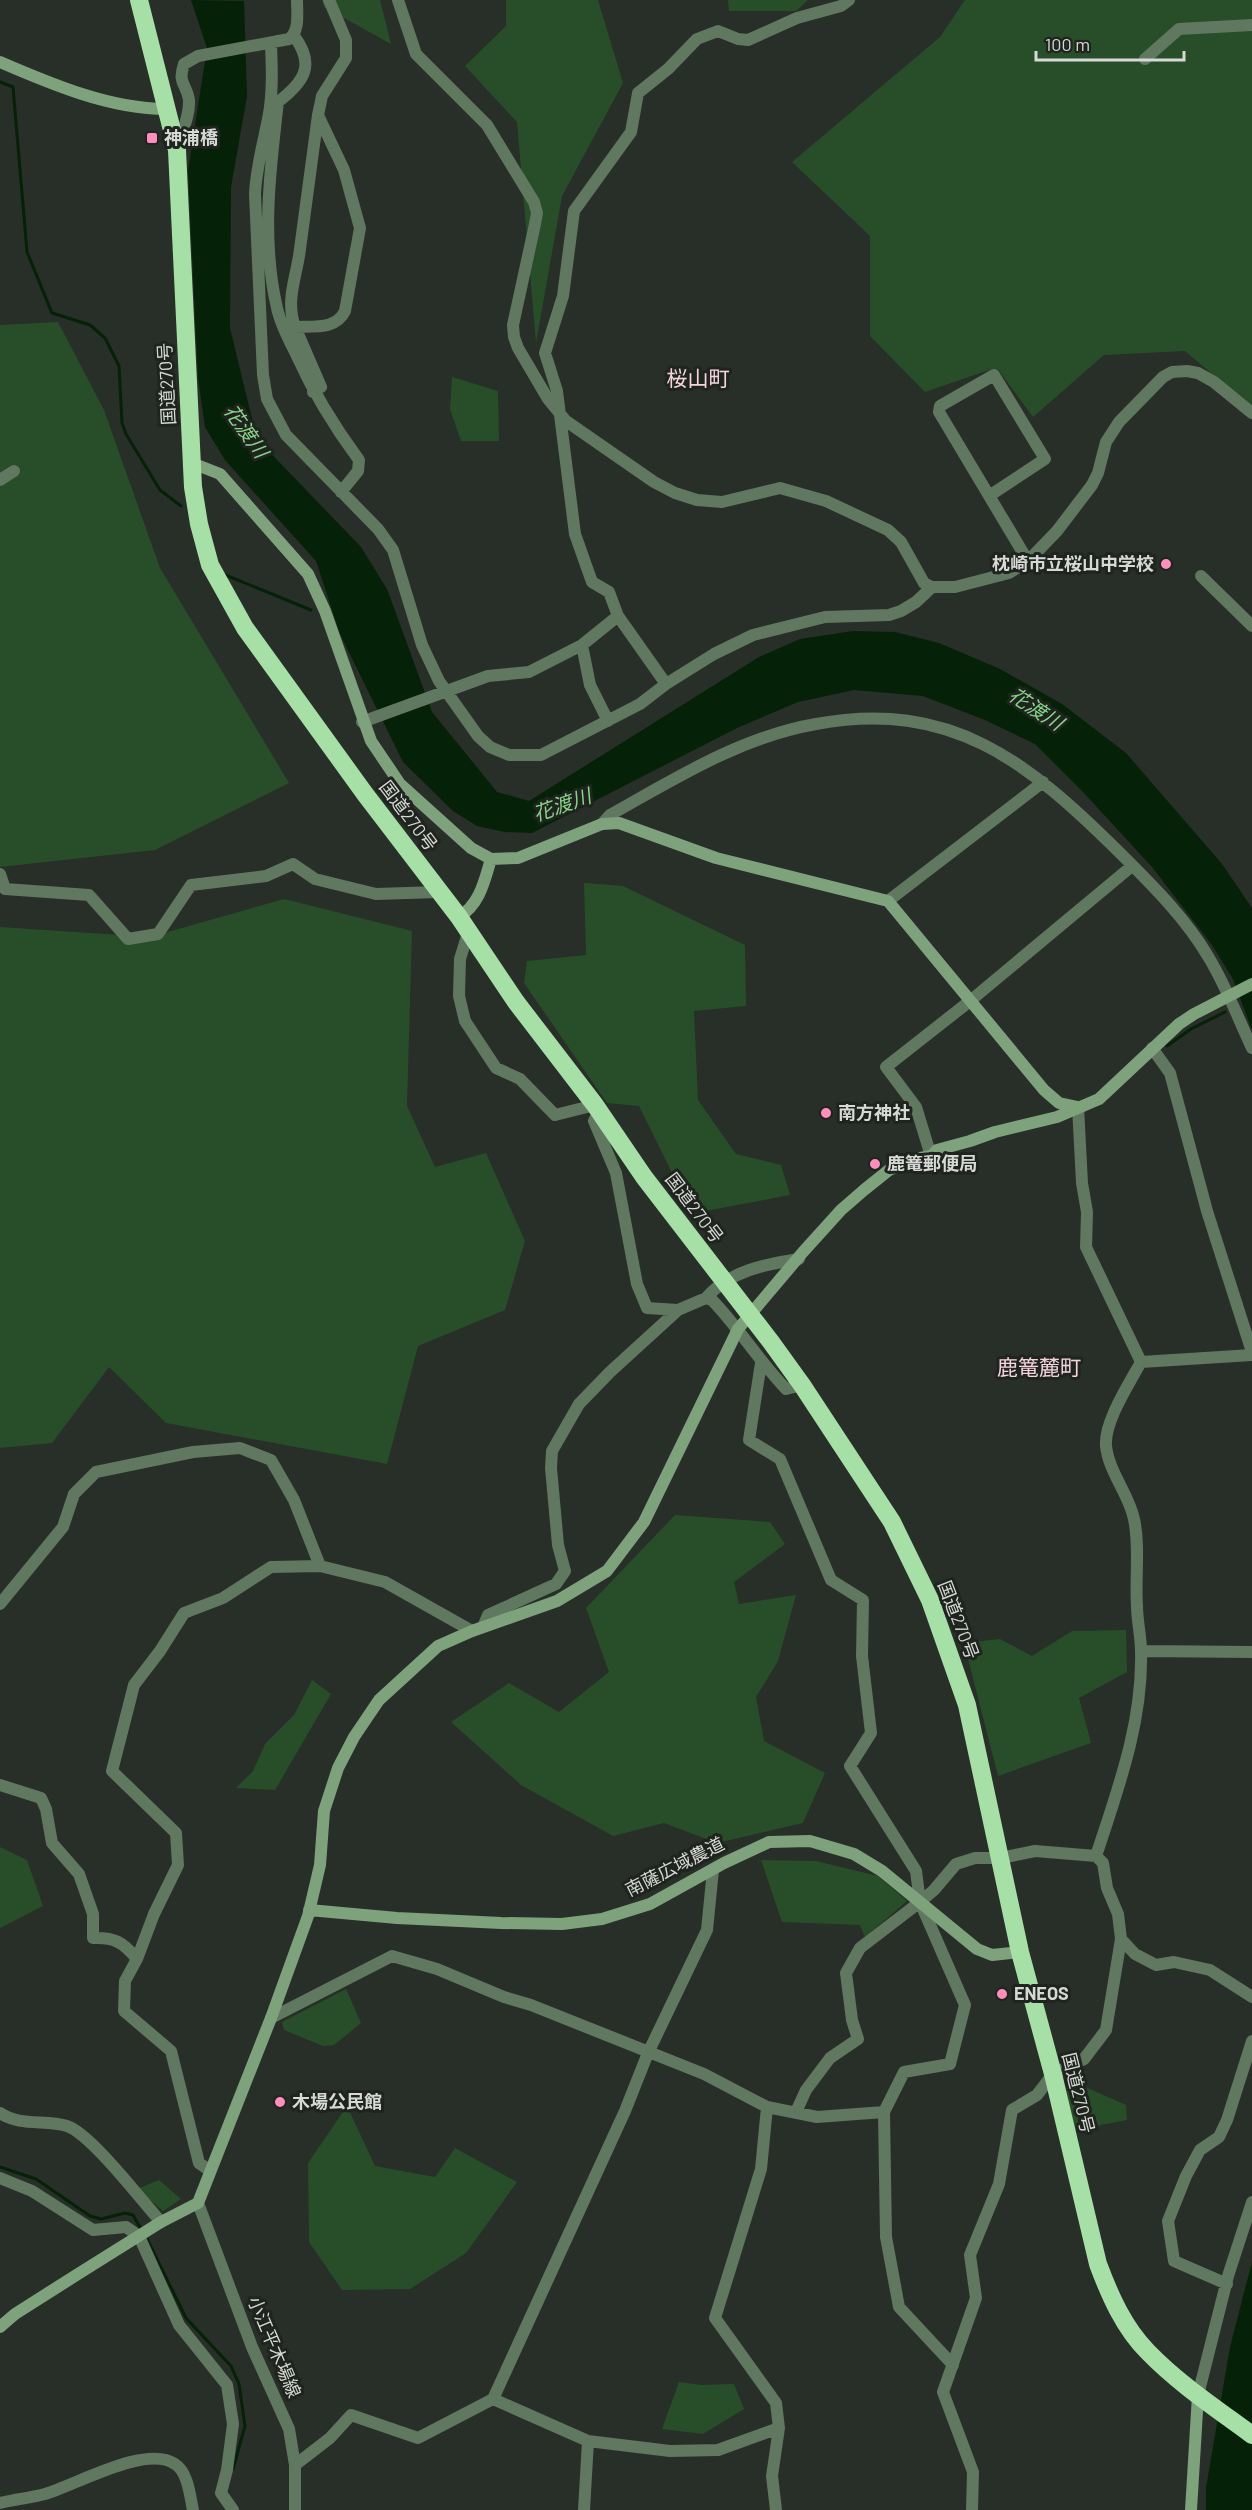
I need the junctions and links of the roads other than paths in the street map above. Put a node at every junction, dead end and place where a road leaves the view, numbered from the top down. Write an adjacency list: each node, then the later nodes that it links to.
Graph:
1 (139, 0): 11 (highway, 国道270号)
2 (297, 0): 7 (street)
3 (329, 0): 12 (street)
4 (399, 0): 16 (street)
5 (849, 0): 16 (street)
6 (1252, 25): 9 (street)
7 (294, 36): 8 (street); 15 (street)
8 (268, 44): 13 (street); 21 (street)
9 (1145, 59)
10 (0, 62): 11 (street)
11 (166, 109): 13 (highway, 国道270号)
12 (318, 115): 14 (street); 14 (street)
13 (177, 150): 18 (highway, 国道270号)
14 (296, 327): 15 (street)
15 (314, 392): 21 (street)
16 (558, 411): 25 (street); 26 (street)
17 (1252, 414): 23 (street)
18 (192, 463): 31 (street); 38 (highway, 国道270号)
19 (14, 471): 20 (street)
20 (0, 480)
21 (341, 492): 30 (street)
22 (989, 496): 22 (street); 23 (street)
23 (1028, 561): 25 (street)
24 (1201, 576): 27 (street)
25 (932, 587): 29 (street)
26 (618, 616): 28 (street); 29 (street)
27 (1252, 626)
28 (582, 645): 30 (street); 32 (street)
29 (666, 684): 32 (street)
30 (441, 694): 31 (street); 32 (street)
31 (368, 720): 35 (street)
32 (608, 720)
33 (1043, 783): 34 (street); 36 (street); 39 (street)
34 (603, 824): 35 (street); 39 (street)
35 (491, 859): 40 (street)
36 (1132, 866): 42 (street); 43 (street)
37 (0, 874): 38 (street)
38 (438, 892): 40 (highway, 国道270号)
39 (888, 901): 43 (street)
40 (463, 925): 47 (highway, 国道270号); 47 (street)
41 (1252, 984): 42 (street)
42 (1229, 995): 44 (street); 45 (street)
43 (970, 1001): 46 (street); 48 (street)
44 (1152, 1048): 46 (street); 53 (street)
45 (1252, 1048)
46 (1078, 1107): 48 (street); 54 (street)
47 (597, 1108): 51 (street); 56 (highway, 国道270号)
48 (931, 1156): 49 (street)
49 (799, 1259): 50 (street); 52 (street)
50 (706, 1298): 51 (street); 52 (street)
51 (678, 1310): 59 (street)
52 (738, 1329): 55 (street); 59 (street)
53 (1252, 1353): 54 (street)
54 (1141, 1362): 60 (street)
55 (761, 1363): 56 (street); 66 (street)
56 (802, 1385): 64 (highway, 国道270号)
57 (320, 1566): 58 (street); 59 (street); 70 (street)
58 (0, 1604)
59 (478, 1629): 67 (street)
60 (1141, 1651): 61 (street); 63 (street)
61 (1252, 1652)
62 (0, 1785): 70 (street)
63 (1096, 1856): 64 (street); 68 (street)
64 (1001, 1858): 66 (street); 69 (highway, 国道270号)
65 (713, 1870): 66 (street, 南薩広域農道); 67 (street, 南薩広域農道); 74 (street)
66 (920, 1902): 69 (street, 南薩広域農道); 77 (street); 78 (street)
67 (309, 1910): 72 (street)
68 (1121, 1939): 71 (street); 75 (street)
69 (1020, 1952): 75 (highway, 国道270号)
70 (137, 1959): 80 (street)
71 (1252, 1997)
72 (271, 2018): 74 (street); 80 (street)
73 (1252, 2041): 86 (street)
74 (648, 2053): 76 (street); 90 (street)
75 (1053, 2074): 88 (street); 89 (highway, 国道270号)
76 (767, 2107): 77 (street); 91 (street)
77 (796, 2112): 78 (street)
78 (884, 2112): 88 (street)
79 (0, 2113): 84 (street)
80 (209, 2170): 83 (street)
81 (0, 2178): 85 (street)
82 (1252, 2202): 86 (street)
83 (198, 2203): 84 (street); 94 (street, 小江平木場線)
84 (161, 2222): 85 (street)
85 (139, 2236): 87 (street); 97 (street)
86 (1227, 2284): 89 (street)
87 (0, 2327)
88 (953, 2365): 101 (street)
89 (1202, 2398): 92 (highway, 国道270号); 102 (street)
90 (493, 2399): 93 (street); 94 (street)
91 (778, 2428): 93 (street); 100 (street)
92 (1252, 2435)
93 (588, 2441): 99 (street)
94 (295, 2465): 98 (street, 小江平木場線)
95 (0, 2503): 96 (street)
96 (193, 2510)
97 (233, 2510)
98 (295, 2510)
99 (584, 2510)
100 (776, 2510)
101 (972, 2510)
102 (1191, 2510)

